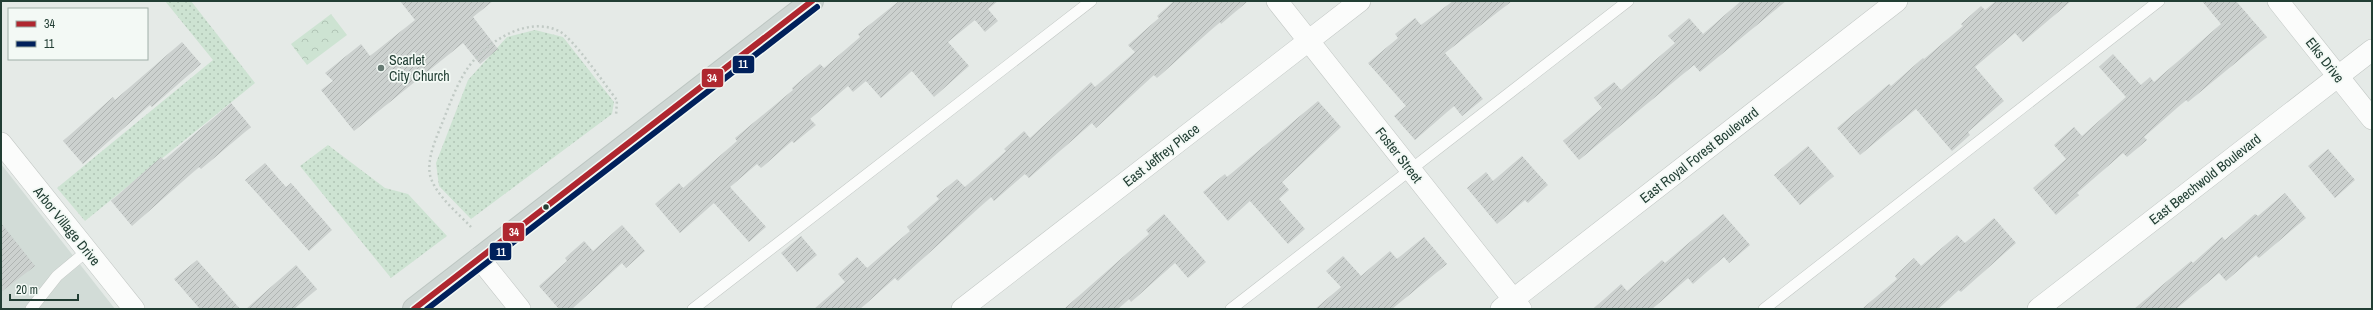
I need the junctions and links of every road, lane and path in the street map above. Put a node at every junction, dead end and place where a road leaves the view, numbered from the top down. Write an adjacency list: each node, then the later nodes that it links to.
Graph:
1 (812, 1): 18 (main road)
2 (1091, 1): 24 (lane)
3 (1277, 1): 9 (street, Foster Street)
4 (1360, 1): 9 (street, East Jeffrey Place)
5 (1628, 1): 15 (lane)
6 (1897, 1): 19 (street, East Royal Forest Boulevard)
7 (2159, 1): 27 (lane)
8 (2278, 1): 11 (street, Elks Drive)
9 (1309, 41): 15 (street, Foster Street); 25 (street, East Jeffrey Place)
10 (2372, 50): 11 (street, East Beechwold Boulevard)
11 (2338, 76): 13 (street, Elks Drive); 28 (street, East Beechwold Boulevard)
12 (616, 116): 16 (path)
13 (2372, 119)
14 (1, 143): 17 (street, Arbor Village Drive)
15 (1411, 170): 19 (street, Foster Street); 26 (lane)
16 (471, 227)
17 (87, 251): 20 (street, Arbor Village Drive); 21 (lane)
18 (479, 258): 22 (main road); 23 (street)
19 (1512, 306)
20 (128, 307)
21 (31, 309)
22 (414, 309)
23 (520, 309)
24 (693, 309)
25 (962, 309)
26 (1231, 309)
27 (1764, 309)
28 (2038, 309)

